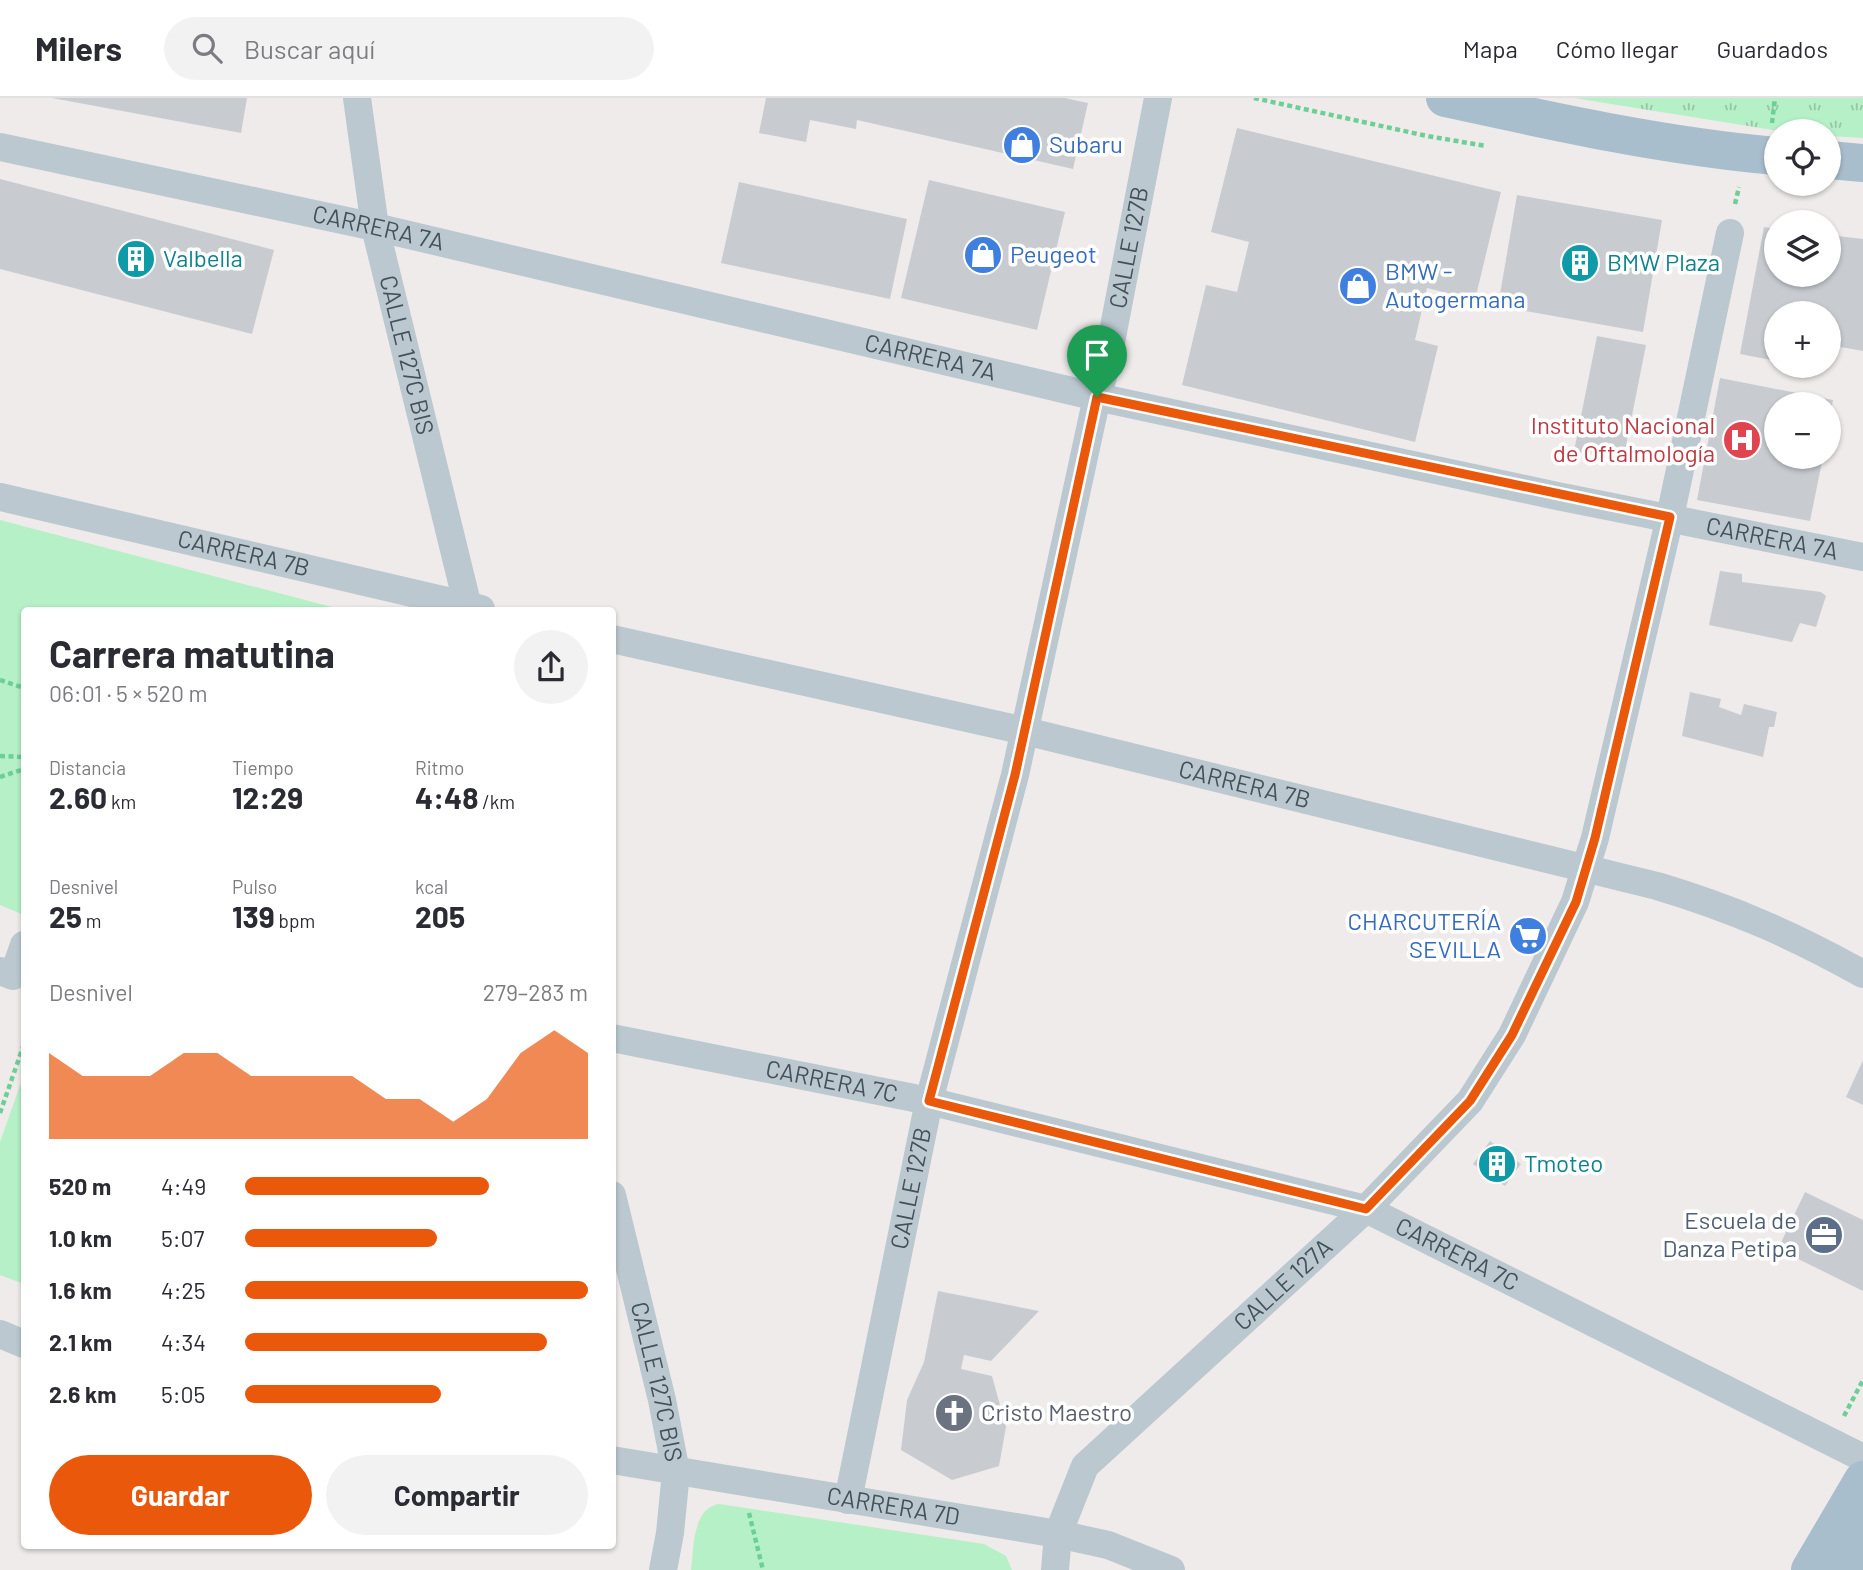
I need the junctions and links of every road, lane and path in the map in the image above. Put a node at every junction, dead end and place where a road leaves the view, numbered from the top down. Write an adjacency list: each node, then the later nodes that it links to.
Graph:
1 (357, 98): 8 (street, CALLE 127C BIS)
2 (1158, 98): 10 (street, CALLE 127B)
3 (1445, 98): 5 (main road)
4 (0, 147): 8 (street, CARRERA 7A)
5 (1764, 155)
6 (1841, 161): 7 (main road)
7 (1863, 163)
8 (375, 228): 10 (street, CARRERA 7A); 15 (street, CALLE 127C BIS)
9 (1730, 233): 12 (street, CALLE 127A)
10 (1097, 397): 12 (street, CARRERA 7A); 19 (street, CALLE 127B)
11 (0, 497): 14 (street, CARRERA 7B)
12 (1670, 517): 13 (street, CARRERA 7A); 24 (street, CALLE 127A)
13 (1863, 557)
14 (467, 607)
15 (474, 607)
16 (616, 640): 19 (street, CARRERA 7B)
17 (0, 680): 18 (path)
18 (21, 687)
19 (1025, 731): 24 (street, CARRERA 7B); 30 (street, CALLE 127B)
20 (0, 756): 21 (path)
21 (21, 757)
22 (21, 770): 23 (path)
23 (0, 777)
24 (1586, 870): 27 (street, CARRERA 7B); 32 (street, CALLE 127A)
25 (21, 953): 26 (street)
26 (0, 971)
27 (1863, 974)
28 (616, 1039): 30 (street, CARRERA 7C)
29 (21, 1052): 31 (path)
30 (929, 1101): 32 (street, CARRERA 7C); 42 (street, CALLE 127B)
31 (0, 1112)
32 (1366, 1209): 37 (street, CARRERA 7C); 45 (street, CALLE 127A)
33 (616, 1211): 40 (street, CALLE 127C BIS)
34 (0, 1334): 35 (street)
35 (21, 1343)
36 (1863, 1380): 37 (path)
37 (1830, 1442): 38 (street, CARRERA 7C)
38 (1863, 1458)
39 (616, 1461): 40 (street, CARRERA 7D)
40 (676, 1472): 42 (street, CARRERA 7D); 46 (street, CALLE 127C BIS)
41 (1863, 1480): 50 (main road)
42 (848, 1500): 45 (street, CARRERA 7D)
43 (1863, 1503): 51 (main road)
44 (748, 1507): 47 (path)
45 (1058, 1534): 48 (street, CALLE 127A); 49 (street, CARRERA 7D)
46 (663, 1570)
47 (763, 1570)
48 (1055, 1570)
49 (1171, 1570)
50 (1810, 1570)
51 (1846, 1570)

